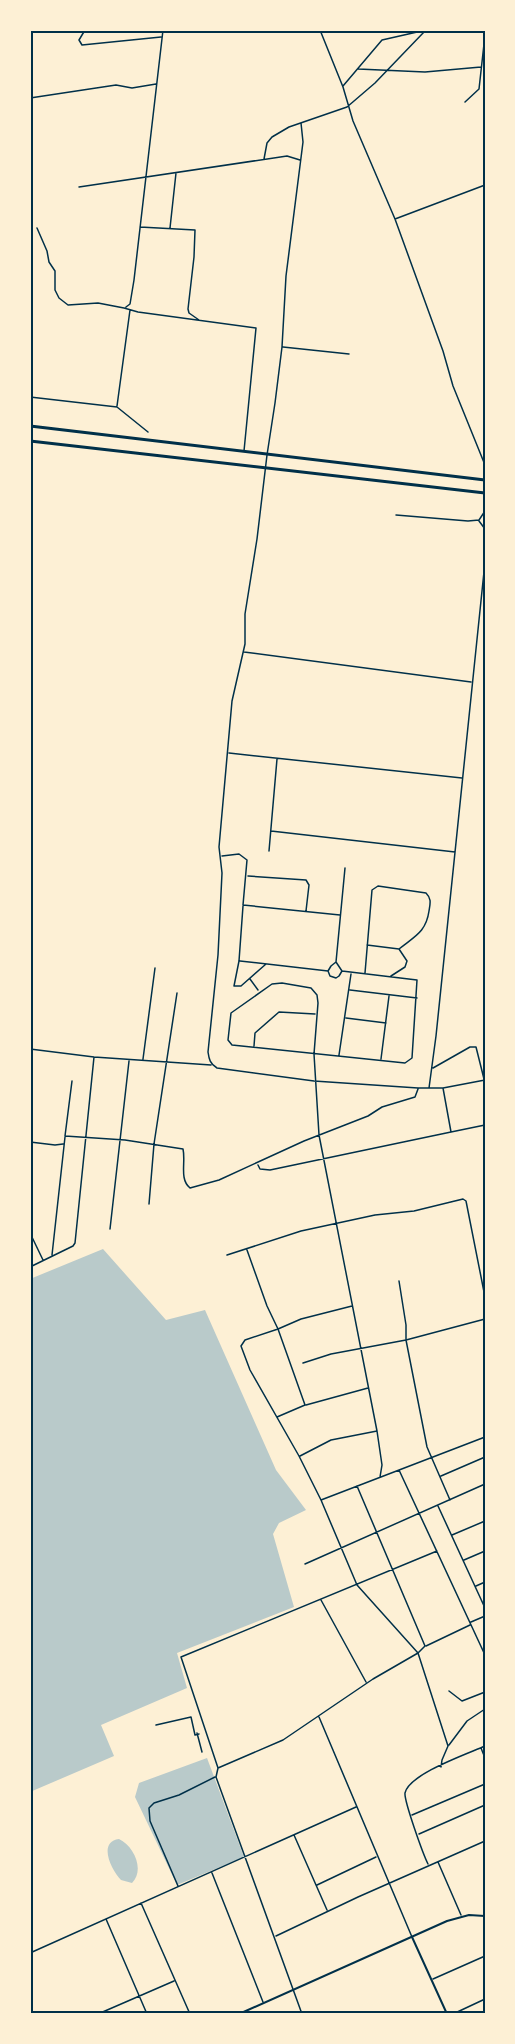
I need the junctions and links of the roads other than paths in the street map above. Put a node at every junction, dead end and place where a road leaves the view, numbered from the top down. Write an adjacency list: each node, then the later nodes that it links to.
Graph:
1 (85, 30): 6 (street)
2 (163, 30): 6 (street)
3 (320, 30): 11 (street)
4 (425, 31): 8 (street); 9 (street)
5 (485, 35): 7 (street)
6 (162, 36): 10 (street)
7 (481, 67): 9 (street); 13 (street)
8 (358, 69): 9 (street); 11 (street)
9 (388, 69): 14 (street)
10 (156, 84): 12 (street); 19 (street)
11 (343, 87): 14 (street)
12 (30, 98)
13 (465, 102)
14 (347, 107): 15 (street); 22 (street)
15 (301, 123): 16 (street); 17 (street)
16 (263, 160): 17 (street); 18 (street)
17 (300, 160): 29 (street)
18 (176, 172): 19 (street); 25 (street)
19 (147, 176): 21 (street); 23 (street)
20 (485, 185): 22 (street)
21 (79, 187)
22 (394, 219): 38 (street)
23 (140, 227): 25 (street); 26 (street)
24 (37, 228): 26 (street)
25 (170, 228): 28 (street)
26 (124, 308): 27 (street)
27 (130, 310): 28 (street); 32 (street)
28 (200, 320): 36 (street)
29 (282, 346): 30 (street); 37 (street)
30 (349, 354)
31 (30, 397): 32 (street)
32 (117, 407): 34 (street)
33 (30, 426): 36 (highway)
34 (148, 432)
35 (30, 441): 39 (highway)
36 (244, 452): 37 (highway)
37 (267, 455): 39 (street); 40 (highway)
38 (485, 465)
39 (266, 467): 41 (highway); 47 (street)
40 (485, 480)
41 (485, 493)
42 (485, 511): 44 (street)
43 (396, 515): 44 (street)
44 (479, 520): 45 (street)
45 (485, 529)
46 (485, 562): 48 (street)
47 (243, 652): 48 (street); 49 (street)
48 (472, 682): 51 (street)
49 (228, 753): 50 (street); 55 (street)
50 (277, 759): 51 (street); 52 (street)
51 (463, 778): 54 (street)
52 (271, 831): 53 (street); 54 (street)
53 (269, 851)
54 (455, 852): 91 (street)
55 (221, 856): 57 (street); 90 (street)
56 (345, 868): 60 (street)
57 (247, 876): 58 (street); 59 (street)
58 (243, 905): 59 (street); 63 (street)
59 (306, 911): 60 (street)
60 (340, 915): 64 (street)
61 (367, 945): 62 (street); 62 (street); 70 (street)
62 (399, 949): 71 (street)
63 (239, 961): 65 (street); 72 (street)
64 (336, 962): 67 (street); 68 (street)
65 (266, 964): 67 (street); 72 (street)
66 (155, 968): 87 (street)
67 (328, 971): 68 (street)
68 (342, 971): 69 (street)
69 (351, 973): 70 (street); 73 (street)
70 (365, 974): 71 (street)
71 (390, 976): 77 (street)
72 (250, 978): 74 (street)
73 (349, 990): 76 (street); 79 (street)
74 (259, 992): 78 (street); 81 (street)
75 (177, 993): 89 (street)
76 (389, 994): 77 (street); 80 (street)
77 (417, 998): 88 (street)
78 (317, 1014): 81 (street); 83 (street)
79 (345, 1018): 80 (street); 84 (street)
80 (386, 1023): 88 (street)
81 (254, 1047): 83 (street)
82 (30, 1049): 85 (street)
83 (314, 1054): 84 (street); 93 (street)
84 (339, 1056): 88 (street)
85 (94, 1057): 86 (street); 102 (street)
86 (129, 1060): 87 (street); 103 (street)
87 (143, 1060): 89 (street)
88 (381, 1060)
89 (166, 1063): 90 (street); 106 (street)
90 (212, 1065): 93 (street)
91 (432, 1068): 92 (street); 97 (street)
92 (484, 1080): 95 (street)
93 (314, 1081): 96 (street); 100 (street)
94 (72, 1082): 101 (street)
95 (443, 1088): 97 (street); 99 (street)
96 (418, 1089): 97 (street); 100 (street)
97 (429, 1089)
98 (485, 1125): 99 (street)
99 (451, 1132): 107 (street)
100 (319, 1135): 107 (street); 108 (street)
101 (65, 1136): 102 (street); 105 (street)
102 (85, 1136): 103 (street); 116 (street)
103 (121, 1140): 106 (street); 113 (street)
104 (30, 1142): 105 (street)
105 (63, 1144): 116 (street)
106 (154, 1144): 108 (street); 111 (street)
107 (324, 1157): 108 (street); 112 (street)
108 (257, 1163)
109 (485, 1187): 110 (street)
110 (485, 1196)
111 (148, 1204)
112 (337, 1224): 115 (street); 121 (street); 123 (street)
113 (110, 1229)
114 (30, 1233): 118 (street)
115 (247, 1249): 117 (street); 125 (street)
116 (52, 1256): 118 (street)
117 (227, 1256)
118 (43, 1261): 119 (street)
119 (30, 1267)
120 (399, 1281): 126 (street)
121 (484, 1284): 122 (street)
122 (485, 1297)
123 (353, 1305): 125 (street); 127 (street)
124 (485, 1319): 126 (street)
125 (278, 1329): 130 (street); 131 (street)
126 (406, 1340): 127 (street); 135 (street)
127 (362, 1349): 128 (street); 129 (street)
128 (303, 1363)
129 (369, 1388): 130 (street); 132 (street)
130 (305, 1405): 131 (street)
131 (277, 1417): 134 (street)
132 (377, 1431): 134 (street); 139 (street)
133 (485, 1437): 135 (street)
134 (299, 1456): 142 (street)
135 (431, 1457): 137 (street); 138 (street)
136 (485, 1457): 138 (street)
137 (399, 1470): 139 (street); 145 (street)
138 (440, 1476): 143 (street)
139 (380, 1477): 141 (street)
140 (485, 1484): 143 (street)
141 (357, 1486): 142 (street); 147 (street)
142 (321, 1500): 149 (street)
143 (450, 1500): 144 (street)
144 (438, 1505): 145 (street); 148 (street)
145 (419, 1513): 147 (street); 150 (street)
146 (485, 1521): 148 (street)
147 (376, 1532): 149 (street); 154 (street)
148 (452, 1536): 152 (street)
149 (341, 1548): 153 (street); 156 (street)
150 (437, 1551): 154 (street); 161 (street)
151 (485, 1551): 152 (street)
152 (463, 1561): 157 (street)
153 (305, 1564)
154 (392, 1570): 156 (street); 162 (street)
155 (485, 1582): 157 (street)
156 (357, 1585): 158 (street); 163 (street)
157 (475, 1586): 159 (street)
158 (321, 1600): 165 (street); 177 (street)
159 (485, 1608)
160 (485, 1616): 161 (street)
161 (471, 1624): 162 (street); 164 (street)
162 (425, 1646): 163 (street)
163 (418, 1653): 165 (street); 171 (street)
164 (485, 1655)
165 (367, 1683): 169 (street)
166 (449, 1691): 167 (street)
167 (485, 1692)
168 (485, 1709): 171 (street)
169 (319, 1716): 177 (street); 181 (street)
170 (156, 1725): 174 (street)
171 (448, 1746): 176 (street)
172 (485, 1746): 173 (street)
173 (481, 1748): 175 (street); 176 (street)
174 (202, 1752)
175 (485, 1758)
176 (441, 1767): 182 (street)
177 (218, 1768): 178 (street)
178 (216, 1777): 186 (street); 193 (street)
179 (485, 1784): 182 (street)
180 (485, 1805): 184 (street)
181 (356, 1807): 183 (street); 187 (street)
182 (411, 1815): 184 (street)
183 (294, 1834): 186 (street); 192 (street)
184 (418, 1834): 189 (street)
185 (485, 1841): 188 (street)
186 (245, 1856): 190 (street); 199 (street)
187 (377, 1857): 191 (street); 192 (street)
188 (438, 1862): 189 (street); 196 (street)
189 (428, 1866): 191 (street)
190 (212, 1872): 193 (street); 208 (street)
191 (388, 1884): 195 (street); 200 (street)
192 (317, 1885): 195 (street)
193 (178, 1887): 194 (street)
194 (141, 1903): 198 (street); 204 (street)
195 (328, 1911): 199 (street)
196 (461, 1916): 197 (main road); 200 (main road)
197 (485, 1916)
198 (106, 1919): 201 (street); 206 (street)
199 (276, 1936): 205 (street)
200 (412, 1937): 203 (main road); 205 (main road)
201 (30, 1953)
202 (485, 1956): 203 (street)
203 (432, 1979): 215 (main road)
204 (176, 1980): 206 (street); 212 (street)
205 (294, 1989): 208 (main road); 214 (street)
206 (139, 1996): 209 (street); 211 (street)
207 (485, 2000): 216 (street)
208 (263, 2003): 213 (main road)
209 (104, 2013): 210 (street)
210 (98, 2014)
211 (147, 2014)
212 (190, 2014)
213 (239, 2014)
214 (302, 2014)
215 (447, 2014)
216 (453, 2014)

